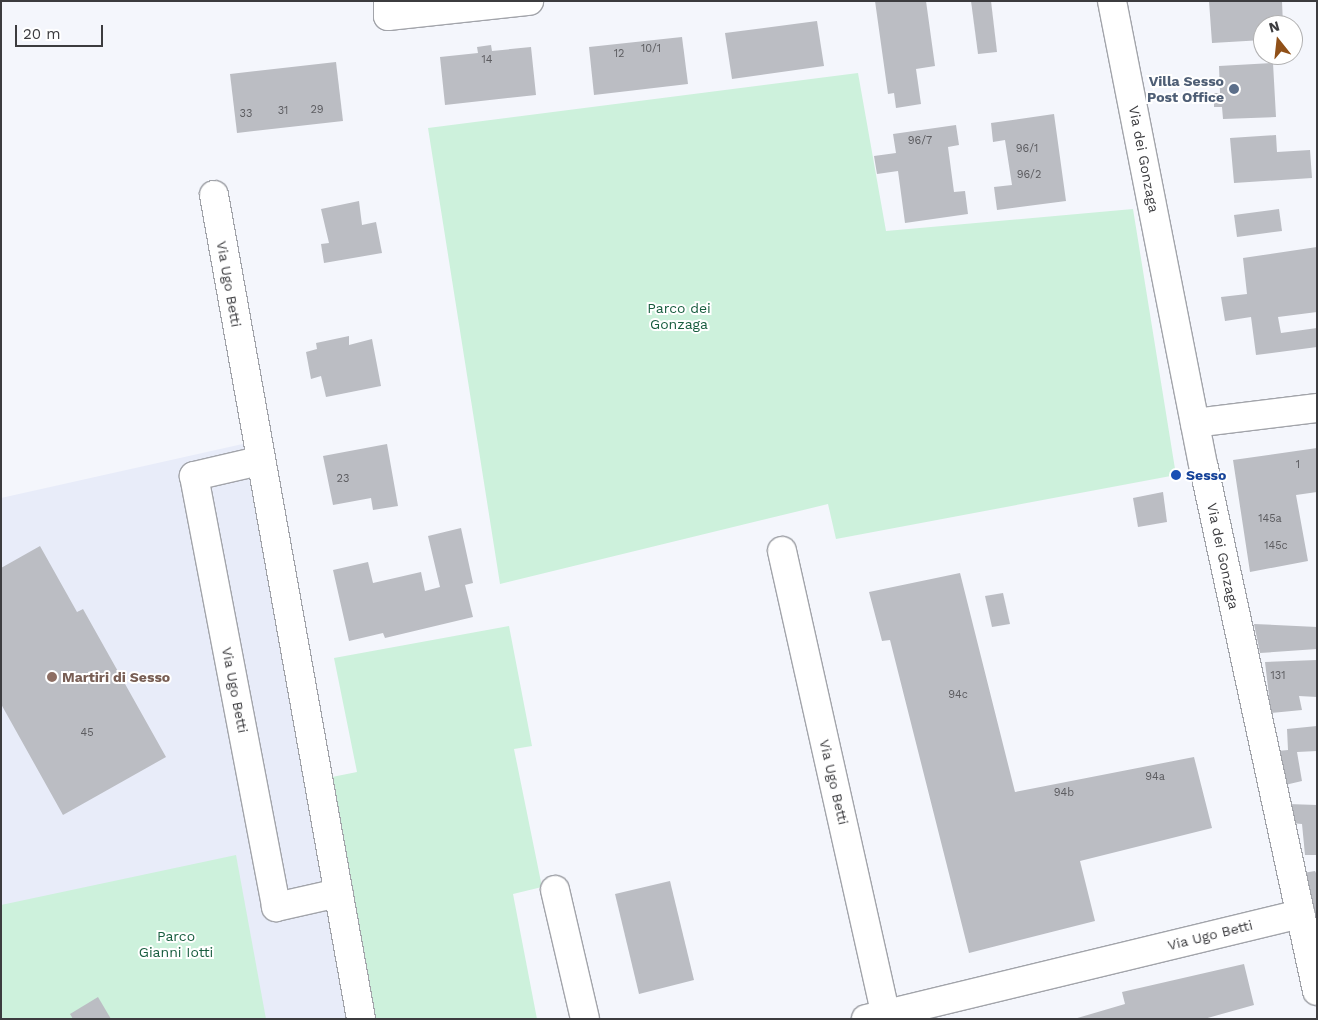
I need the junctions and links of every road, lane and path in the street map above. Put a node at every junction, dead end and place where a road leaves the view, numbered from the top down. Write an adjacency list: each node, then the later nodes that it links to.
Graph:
1 (388, 1): 2 (street)
2 (529, 1)
3 (1112, 1): 6 (street, Via dei Gonzaga)
4 (214, 195): 7 (street, Via Ugo Betti)
5 (1317, 408): 6 (street)
6 (1194, 423): 11 (street, Via dei Gonzaga)
7 (259, 461): 10 (street, Via Ugo Betti); 10 (street, Via Ugo Betti)
8 (782, 551): 13 (street, Via Ugo Betti)
9 (555, 890): 15 (street)
10 (338, 894): 14 (street, Via Ugo Betti)
11 (1300, 914): 12 (street, Via dei Gonzaga); 13 (street, Via Ugo Betti)
12 (1317, 991)
13 (880, 1017)
14 (361, 1019)
15 (585, 1019)

